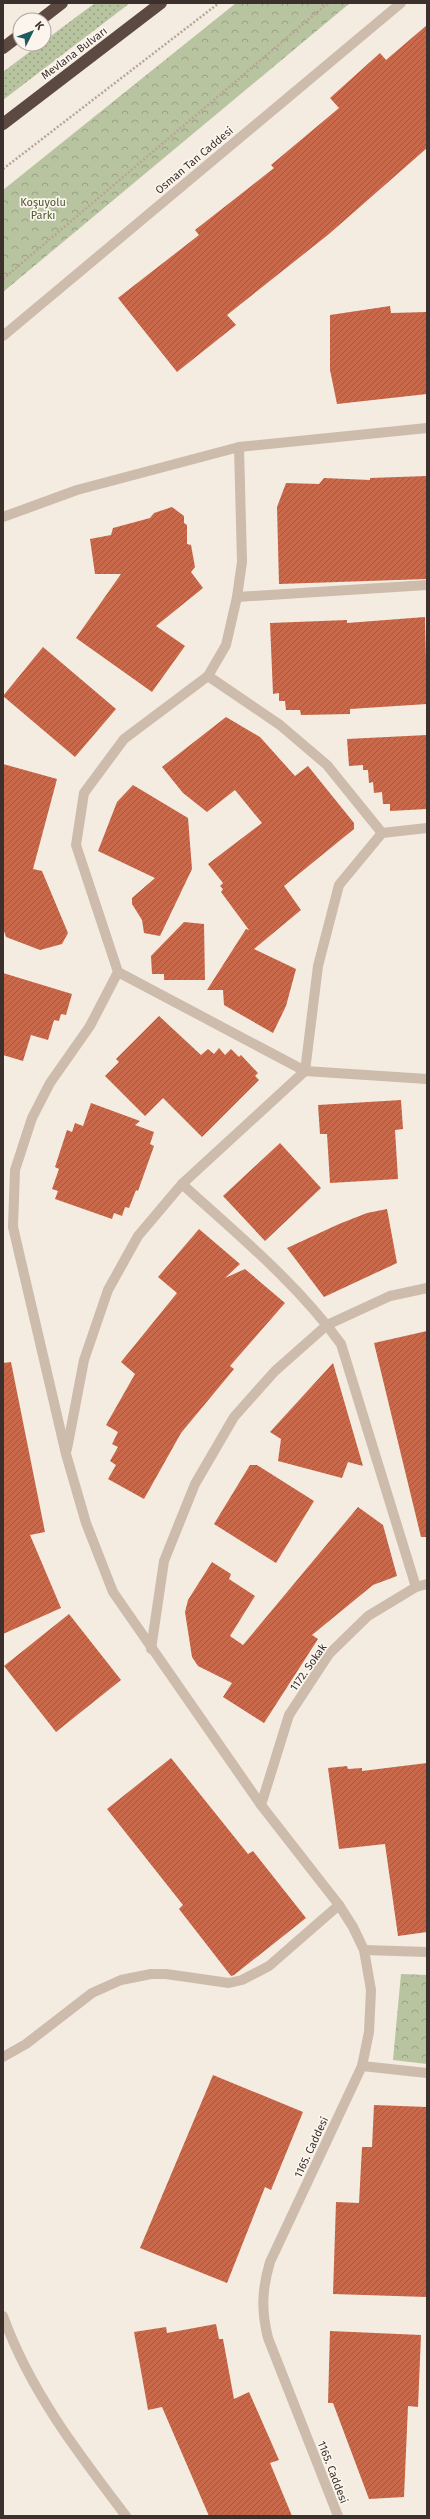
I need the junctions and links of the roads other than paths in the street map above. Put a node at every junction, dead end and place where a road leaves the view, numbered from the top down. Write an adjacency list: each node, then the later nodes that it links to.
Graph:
1 (62, 3): 4 (highway)
2 (161, 3): 7 (highway, Mevlana Bulvarı)
3 (401, 3): 8 (street, Osman Tan Caddesi)
4 (50, 12)
5 (12, 41): 6 (highway)
6 (3, 48)
7 (3, 124)
8 (3, 336)
9 (427, 428): 10 (street)
10 (238, 447): 11 (street); 13 (street)
11 (3, 517)
12 (427, 585): 13 (street)
13 (238, 597): 14 (street)
14 (208, 676): 16 (street); 17 (street)
15 (427, 828): 16 (street)
16 (382, 833): 18 (street)
17 (118, 972): 18 (street); 23 (street, 1165. Caddesi)
18 (305, 1071): 19 (street); 20 (street)
19 (427, 1079)
20 (182, 1184): 22 (street); 23 (street)
21 (427, 1288): 22 (street)
22 (327, 1325): 25 (street); 26 (street)
23 (66, 1454): 26 (street, 1165. Caddesi)
24 (427, 1584): 25 (street, 1172. Sokak)
25 (416, 1587): 27 (street, 1172. Sokak)
26 (151, 1649): 27 (street, 1165. Caddesi)
27 (262, 1805): 28 (street, 1165. Caddesi)
28 (339, 1905): 29 (street, 1165. Caddesi); 31 (street)
29 (364, 1950): 30 (street); 32 (street, 1165. Caddesi)
30 (427, 1952)
31 (3, 2057)
32 (362, 2066): 33 (street); 36 (street, 1165. Caddesi)
33 (427, 2073)
34 (3, 2316): 35 (street)
35 (126, 2516)
36 (338, 2516)

